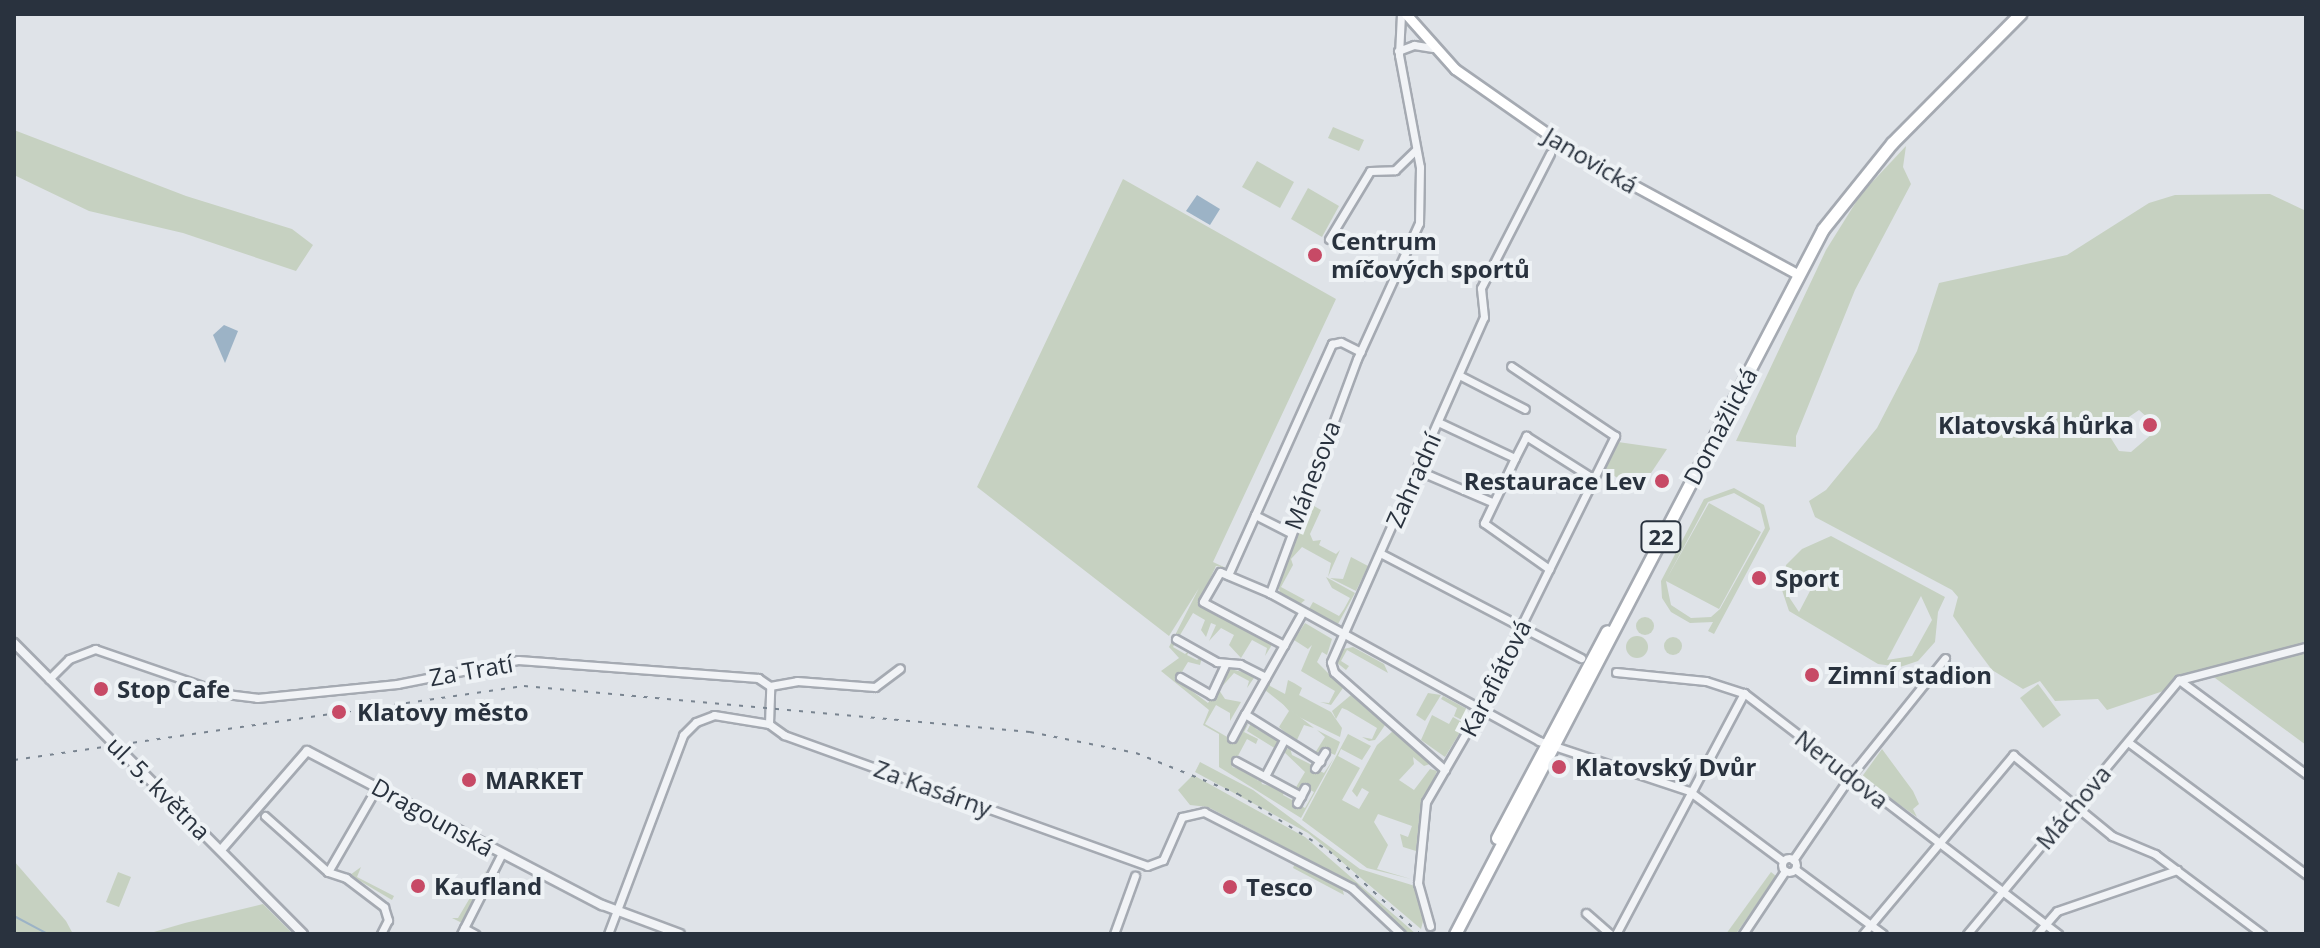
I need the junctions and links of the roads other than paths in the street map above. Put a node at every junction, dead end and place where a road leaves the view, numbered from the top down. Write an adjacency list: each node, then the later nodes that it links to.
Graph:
1 (1403, 14): 3 (main road, Janovická); 4 (street, Mánesova)
2 (2020, 14): 8 (main road, 22)
3 (1433, 48): 4 (street); 8 (main road, Janovická)
4 (1398, 51): 5 (street, Mánesova)
5 (1416, 150): 7 (street); 9 (street, Mánesova)
6 (1550, 154): 11 (street, Zahradní)
7 (1329, 239)
8 (1799, 275): 48 (main road, Domažlická / 22)
9 (1361, 352): 18 (street); 19 (street, Mánesova)
10 (1511, 366): 16 (street, Karafiátová)
11 (1459, 375): 12 (street); 13 (street, Zahradní)
12 (1525, 409)
13 (1438, 422): 14 (street); 15 (street, Zahradní)
14 (1515, 458): 16 (street); 17 (street)
15 (1417, 470): 17 (street); 20 (street, Zahradní)
16 (1594, 479): 21 (street, Karafiátová)
17 (1492, 502): 21 (street)
18 (1255, 515): 19 (street); 22 (street)
19 (1290, 533): 23 (street, Mánesova)
20 (1380, 553): 25 (street); 26 (street, Zahradní)
21 (1549, 569): 25 (street, Karafiátová)
22 (1228, 575): 23 (street); 29 (street)
23 (1270, 593): 24 (street)
24 (1302, 613): 26 (street); 29 (street)
25 (1520, 627): 31 (street); 42 (street, Karafiátová)
26 (1341, 636): 42 (street); 51 (street, Zahradní)
27 (1176, 639): 33 (street)
28 (14, 643): 38 (street, ul. 5. května)
29 (1284, 645): 37 (street)
30 (2306, 647): 39 (street)
31 (1581, 658)
32 (1945, 658): 53 (street)
33 (1225, 665): 36 (street); 37 (street)
34 (900, 668): 40 (street, Za Tratí)
35 (1616, 672): 41 (street, Nerudova)
36 (1180, 677)
37 (1266, 677): 43 (street)
38 (49, 679): 40 (street, Za Tratí); 61 (street, ul. 5. května)
39 (2179, 680): 47 (street, Máchova); 52 (street)
40 (770, 686): 44 (street)
41 (1744, 693): 53 (street, Nerudova); 56 (street)
42 (1480, 709): 48 (street); 51 (street, Karafiátová)
43 (1245, 714): 45 (street); 46 (street)
44 (769, 724): 72 (street, Za Kasárny); 85 (street, Za Kasárny)
45 (1232, 738)
46 (1284, 740): 49 (street); 54 (street)
47 (2128, 742): 58 (street, Máchova); 69 (street)
48 (1549, 746): 56 (street); 86 (main road, Domažlická / 22)
49 (1325, 752)
50 (1236, 761): 54 (street)
51 (1445, 770): 76 (street, Karafiátová)
52 (2306, 774)
53 (1851, 775): 60 (street, Nerudova); 63 (street)
54 (1265, 776): 57 (street)
55 (377, 787): 61 (street, Dragounská); 62 (street, Dragounská); 68 (street)
56 (1689, 791): 64 (street); 87 (street)
57 (1301, 796)
58 (2074, 805): 60 (street); 66 (street); 71 (street, Máchova)
59 (265, 816): 68 (street)
60 (1937, 843): 71 (street, Nerudova); 75 (street)
61 (221, 850): 79 (street, ul. 5. května)
62 (501, 855): 72 (street, Dragounská); 77 (street)
63 (1793, 860): 64 (street); 65 (street)
64 (1783, 861): 67 (street)
65 (1795, 869): 67 (street); 75 (street)
66 (2177, 870): 74 (street); 78 (street)
67 (1785, 871): 88 (street)
68 (328, 872): 80 (street)
69 (2306, 874)
70 (1135, 876): 84 (street)
71 (2002, 892): 74 (street, Nerudova); 91 (street, Máchova)
72 (618, 912): 82 (street); 83 (street, Dragounská)
73 (1586, 913): 87 (street)
74 (2044, 924): 92 (street); 93 (street, Nerudova)
75 (1870, 925): 89 (street); 90 (street)
76 (1430, 926)
77 (462, 931): 81 (street)
78 (2257, 933)
79 (303, 934)
80 (381, 934)
81 (475, 934)
82 (608, 934)
83 (680, 934)
84 (1114, 934)
85 (1401, 934)
86 (1452, 934)
87 (1613, 934)
88 (1743, 934)
89 (1863, 934)
90 (1883, 934)
91 (1967, 934)
92 (2037, 934)
93 (2058, 934)

